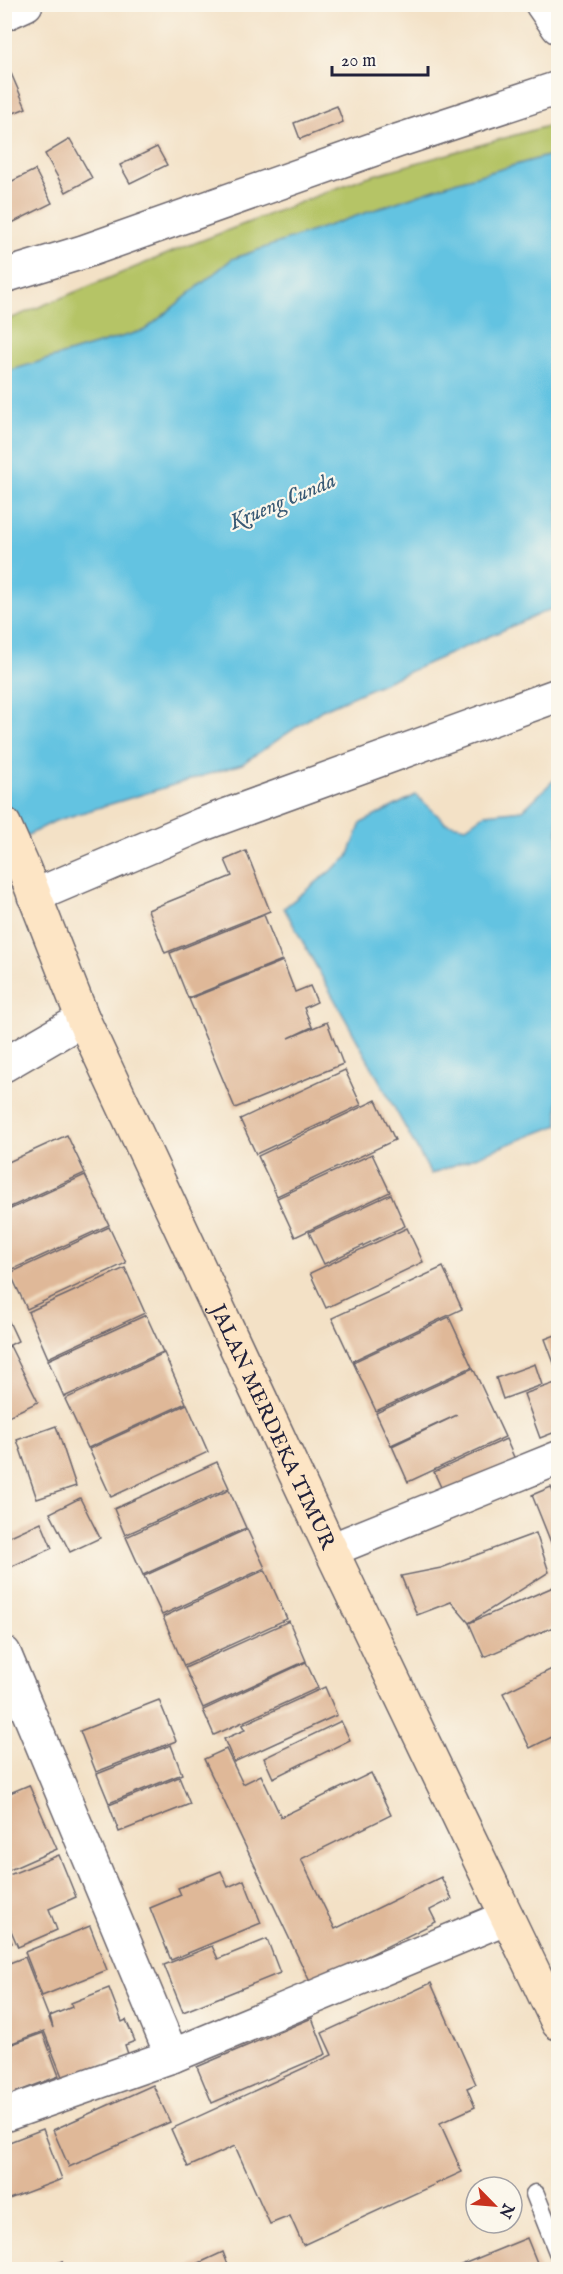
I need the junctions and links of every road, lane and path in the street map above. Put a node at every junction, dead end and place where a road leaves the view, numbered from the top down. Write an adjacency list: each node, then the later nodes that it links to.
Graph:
1 (26, 4): 3 (street)
2 (542, 4): 4 (street)
3 (4, 14)
4 (558, 27)
5 (558, 88): 6 (street)
6 (4, 276)
7 (558, 694): 9 (street)
8 (4, 824): 9 (main road, JALAN MERDEKA TIMUR)
9 (29, 883): 10 (main road, JALAN MERDEKA TIMUR)
10 (83, 1019): 11 (street); 13 (main road, JALAN MERDEKA TIMUR)
11 (4, 1065)
12 (558, 1458): 13 (street)
13 (331, 1550): 15 (main road, JALAN MERDEKA TIMUR)
14 (4, 1653): 17 (street)
15 (507, 1917): 16 (main road, JALAN MERDEKA TIMUR); 17 (street)
16 (558, 2023)
17 (172, 2056): 18 (street)
18 (4, 2115)
19 (535, 2194): 20 (lane)
20 (558, 2252)

